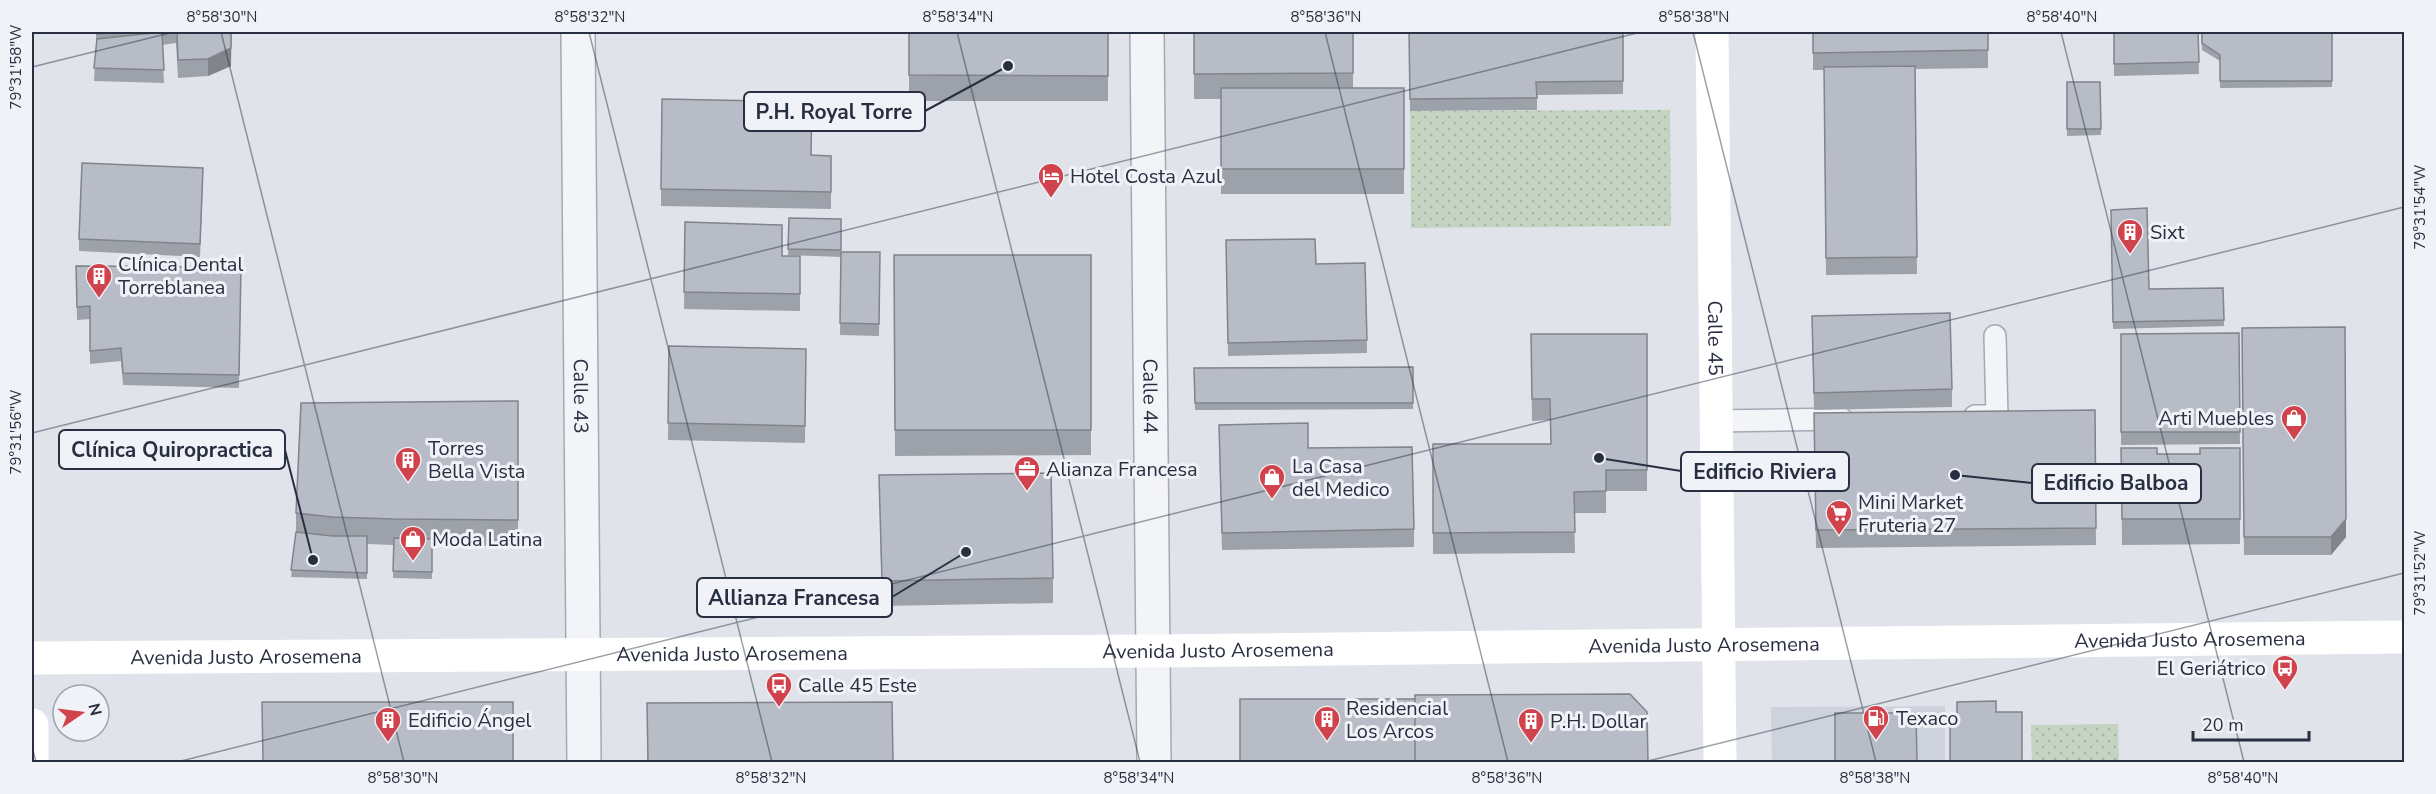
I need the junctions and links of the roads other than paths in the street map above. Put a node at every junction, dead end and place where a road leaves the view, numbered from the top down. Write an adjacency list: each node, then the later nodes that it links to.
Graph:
1 (578, 32): 11 (street, Calle 43)
2 (1147, 32): 10 (street, Calle 44)
3 (1712, 32): 7 (street, Calle 45)
4 (1995, 336): 5 (lane)
5 (1951, 417)
6 (1860, 418): 7 (lane)
7 (1717, 421): 9 (street, Calle 45)
8 (2404, 637): 9 (street, Avenida Justo Arosemena)
9 (1719, 645): 10 (street, Avenida Justo Arosemena); 17 (street)
10 (1153, 651): 11 (street, Avenida Justo Arosemena); 16 (street, Calle 44)
11 (583, 654): 12 (street, Avenida Justo Arosemena); 15 (street, Calle 43)
12 (32, 658)
13 (32, 725): 14 (street)
14 (32, 762)
15 (584, 762)
16 (1154, 762)
17 (1720, 762)

